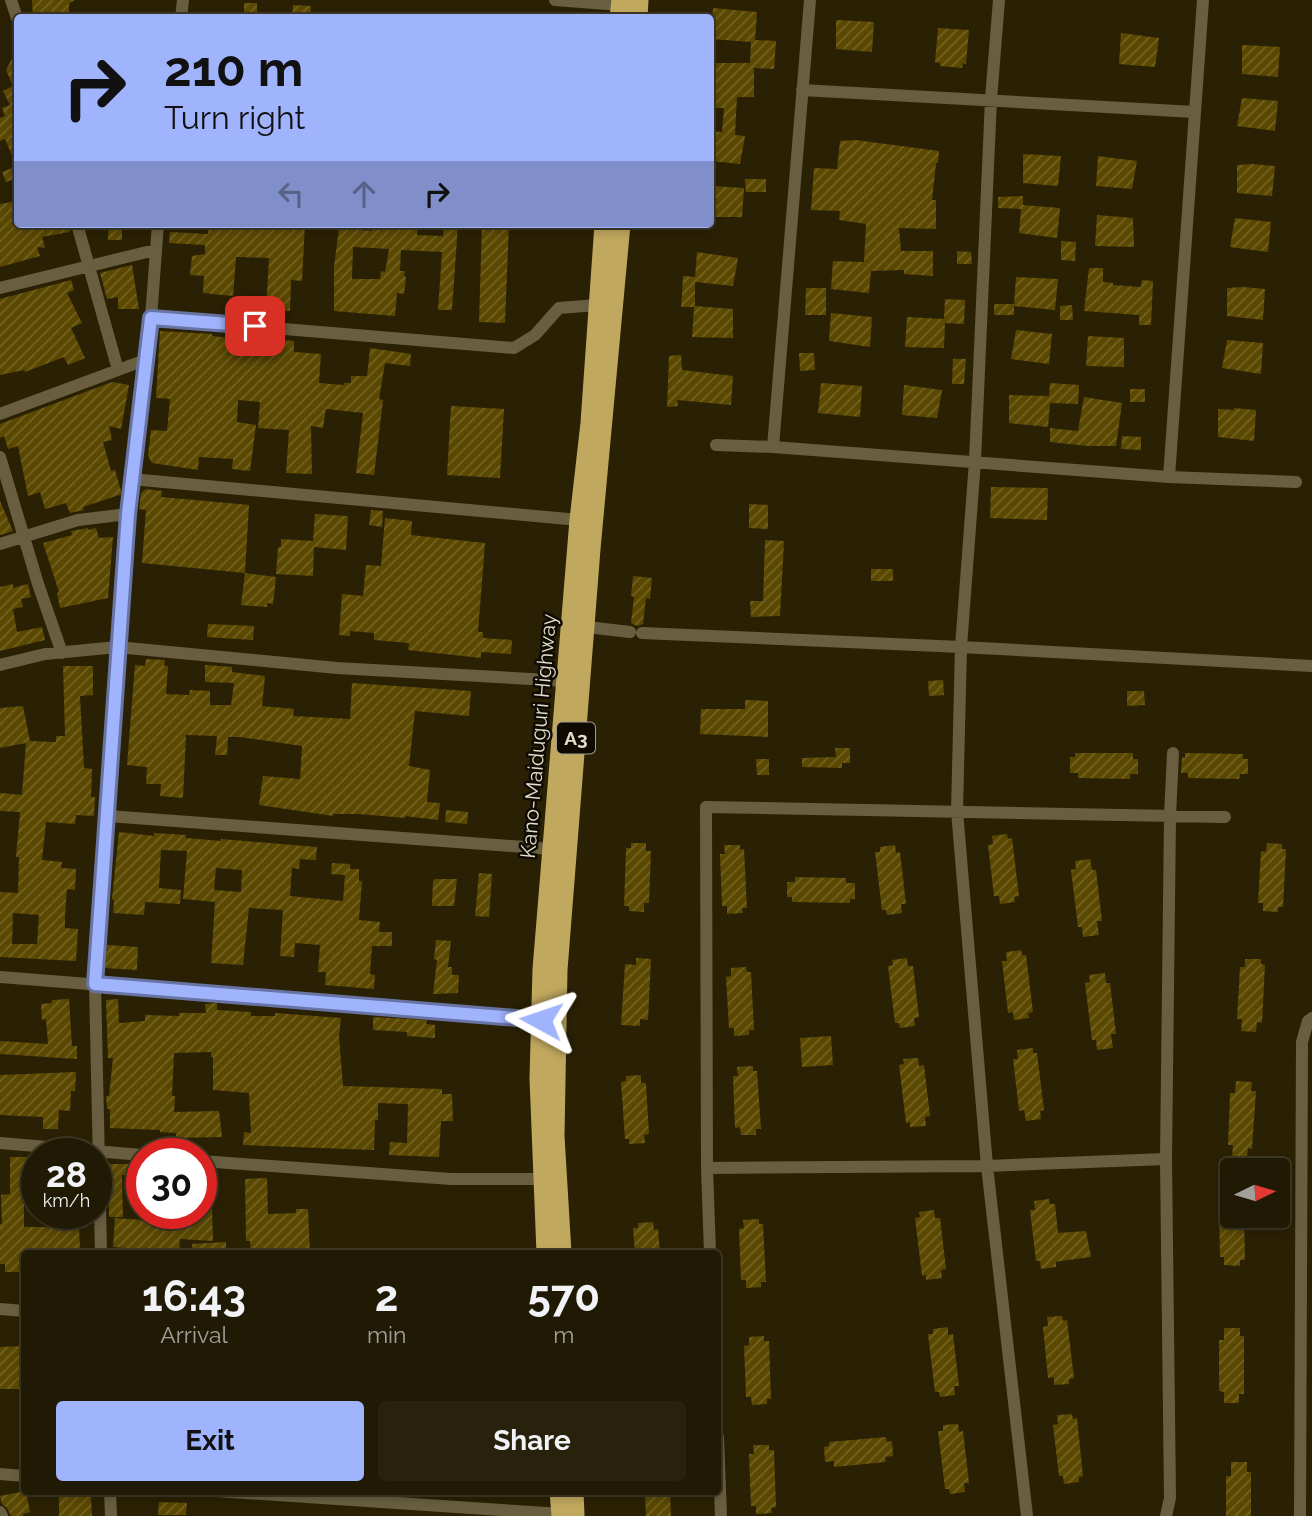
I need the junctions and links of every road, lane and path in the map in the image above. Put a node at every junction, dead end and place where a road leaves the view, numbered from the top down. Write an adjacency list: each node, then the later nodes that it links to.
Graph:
1 (555, 0): 5 (street)
2 (810, 0): 6 (street)
3 (999, 0): 7 (street)
4 (1203, 0): 8 (street)
5 (625, 6)
6 (802, 90): 7 (street); 22 (street)
7 (990, 99): 8 (street); 24 (street)
8 (1195, 113): 25 (street)
9 (79, 228): 14 (street)
10 (158, 228): 13 (street)
11 (604, 228): 16 (highway, Kano-Maiduguri Highway / A3)
12 (621, 228): 32 (highway, Kano-Maiduguri Highway / A3)
13 (155, 250): 14 (street); 17 (street)
14 (89, 265): 15 (street); 19 (street)
15 (0, 288)
16 (597, 305): 17 (street); 29 (highway, Kano-Maiduguri Highway / A3)
17 (151, 318): 18 (street)
18 (145, 360): 19 (street); 26 (street)
19 (118, 370): 20 (street)
20 (0, 414)
21 (716, 445): 22 (street)
22 (773, 447): 24 (street)
23 (0, 457): 30 (street)
24 (975, 461): 25 (street); 34 (street)
25 (1169, 477): 27 (street)
26 (131, 479): 28 (street); 29 (street)
27 (1296, 482)
28 (128, 514): 30 (street); 33 (street)
29 (579, 520): 32 (highway, Kano-Maiduguri Highway / A3)
30 (24, 535): 31 (street); 35 (street)
31 (0, 544)
32 (578, 626): 34 (street); 38 (highway, Kano-Maiduguri Highway / A3); 60 (highway, Kano-Maiduguri Highway / A3)
33 (117, 647): 35 (street); 38 (street); 42 (street)
34 (961, 647): 37 (street); 40 (street)
35 (62, 653): 36 (street)
36 (0, 665)
37 (1312, 666)
38 (566, 681): 44 (highway, Kano-Maiduguri Highway / A3)
39 (1173, 753): 41 (street)
40 (957, 811): 41 (street); 54 (street); 55 (street)
41 (1170, 816): 43 (street); 52 (street)
42 (108, 817): 44 (street); 46 (street)
43 (1225, 817)
44 (551, 849): 48 (highway, Kano-Maiduguri Highway / A3)
45 (0, 976): 46 (street)
46 (95, 984): 48 (street); 49 (street)
47 (1312, 1018): 76 (street)
48 (541, 1020): 56 (highway, Kano-Maiduguri Highway / A3)
49 (98, 1138)
50 (0, 1143): 51 (street)
51 (21, 1145)
52 (1166, 1159): 54 (street); 75 (street)
53 (217, 1162): 56 (street)
54 (987, 1166): 55 (street); 74 (street)
55 (707, 1168): 61 (street)
56 (543, 1180): 59 (highway, Kano-Maiduguri Highway / A3)
57 (100, 1229): 58 (street)
58 (101, 1250)
59 (546, 1250)
60 (562, 1250)
61 (710, 1250)
62 (0, 1309): 63 (street)
63 (21, 1311)
64 (0, 1474): 65 (street)
65 (21, 1476)
66 (110, 1495): 72 (street)
67 (265, 1495): 71 (street)
68 (560, 1495): 71 (highway)
69 (572, 1495): 71 (highway)
70 (720, 1495): 73 (street)
71 (565, 1515)
72 (111, 1516)
73 (721, 1516)
74 (1027, 1516)
75 (1166, 1516)
76 (1300, 1516)

